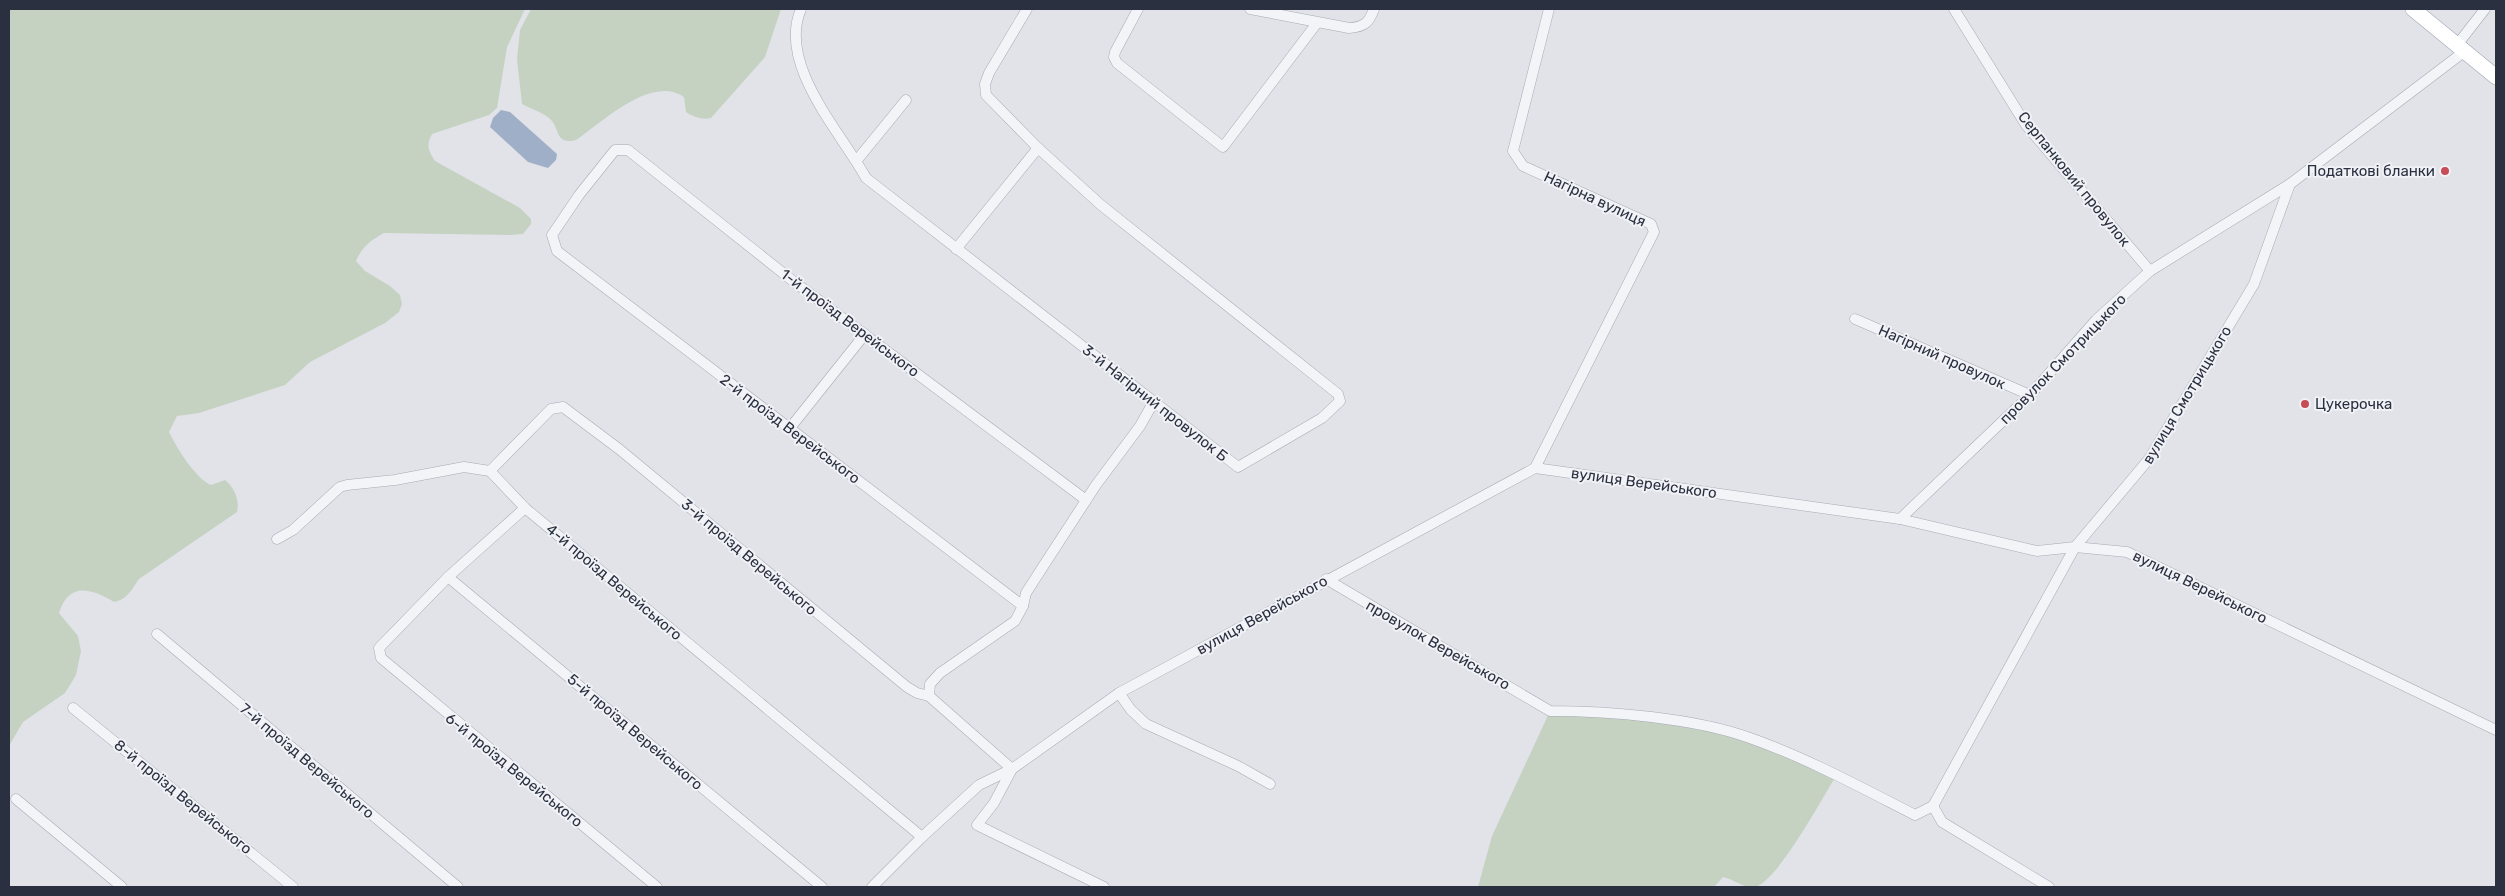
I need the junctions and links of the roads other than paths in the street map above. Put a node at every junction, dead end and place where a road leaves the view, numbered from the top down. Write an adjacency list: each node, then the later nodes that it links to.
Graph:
1 (801, 9): 15 (street, 3-й Нагірний провулок Б)
2 (1027, 9): 14 (street, 3-й Нагірний провулок Б)
3 (1138, 9): 10 (street)
4 (1250, 9): 10 (street)
5 (1374, 9): 10 (street)
6 (1549, 9): 25 (street, Нагірна вулиця)
7 (1954, 9): 19 (street, Серпанковий провулок)
8 (2413, 9): 11 (main road)
9 (2485, 9): 11 (street)
10 (1317, 23)
11 (2461, 48): 12 (main road); 16 (street)
12 (2496, 77)
13 (906, 100): 15 (street)
14 (1038, 148): 17 (street); 23 (street, 3-й Нагірний провулок Б)
15 (857, 160): 17 (street, 3-й Нагірний провулок Б)
16 (2290, 184): 19 (street, провулок Смотрицького); 31 (street, вулиця Смотрицького)
17 (956, 249): 23 (street, 3-й Нагірний провулок Б)
18 (557, 251): 21 (street, 1-й проїзд Верейського); 24 (street, 2-й проїзд Верейського)
19 (2150, 271): 22 (street, провулок Смотрицького)
20 (1855, 319): 22 (street, Нагірний провулок)
21 (865, 334): 24 (street); 27 (street, 1-й проїзд Верейського)
22 (2030, 395): 29 (street, провулок Смотрицького)
23 (1153, 403): 27 (street)
24 (790, 428): 34 (street, 2-й проїзд Верейського)
25 (1535, 468): 29 (street, вулиця Верейського); 33 (street, вулиця Верейського)
26 (490, 472): 28 (street, 4-й проїзд Верейського); 30 (street); 37 (street, 3-й проїзд Верейського)
27 (1086, 500): 34 (street)
28 (525, 508): 32 (street); 44 (street, 4-й проїзд Верейського)
29 (1900, 519): 31 (street, вулиця Верейського)
30 (277, 539)
31 (2076, 547): 39 (street, вулиця Верейського); 43 (street, вулиця Смотрицького)
32 (448, 577): 48 (street, 6-й проїзд Верейського); 49 (street, 5-й проїзд Верейського)
33 (1326, 579): 36 (street, вулиця Верейського); 43 (street, провулок Верейського)
34 (1023, 606): 37 (street)
35 (157, 634): 47 (street, 7-й проїзд Верейського)
36 (1119, 693): 40 (street, вулиця Верейського); 41 (street)
37 (930, 696): 40 (street, 3-й проїзд Верейського)
38 (73, 708): 46 (street, 8-й проїзд Верейського)
39 (2496, 730)
40 (1012, 769): 44 (street, вулиця Верейського); 51 (street)
41 (1270, 784)
42 (16, 799): 45 (street)
43 (1933, 806): 52 (street)
44 (922, 837): 50 (street, вулиця Верейського)
45 (122, 887)
46 (293, 887)
47 (458, 887)
48 (657, 887)
49 (822, 887)
50 (872, 887)
51 (1104, 887)
52 (2049, 887)

